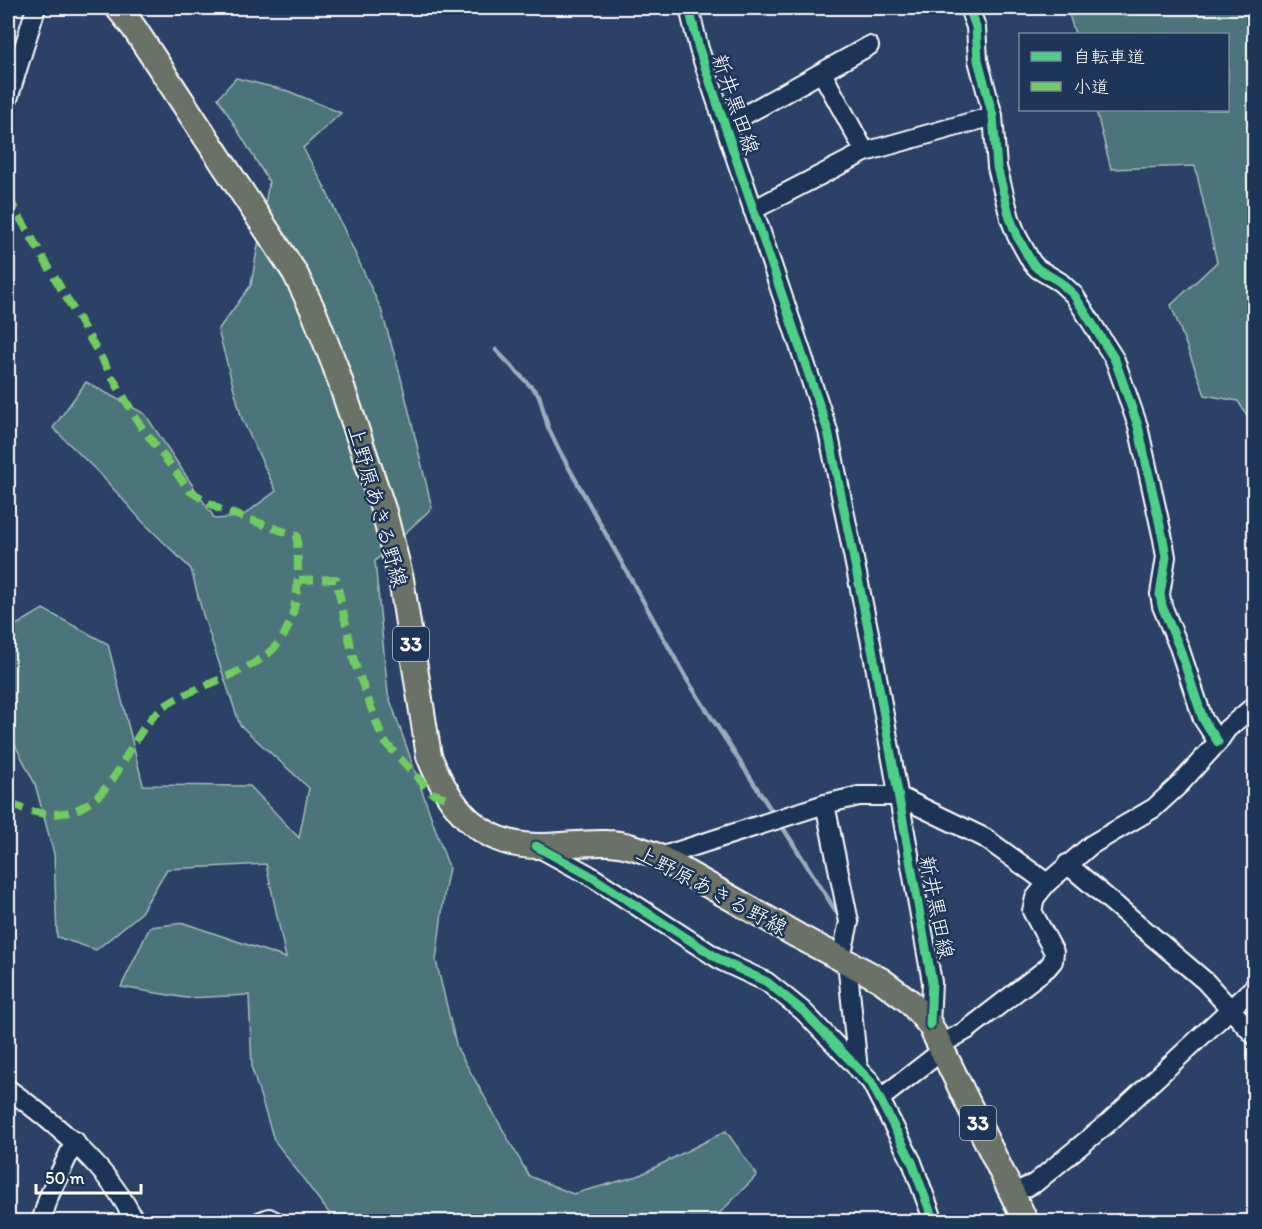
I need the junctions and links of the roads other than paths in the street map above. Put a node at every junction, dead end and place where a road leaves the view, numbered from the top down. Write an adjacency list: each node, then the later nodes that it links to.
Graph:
1 (36, 8): 7 (street)
2 (118, 8): 16 (main road, 上野原あきる野線 / 33)
3 (689, 8): 9 (street, 新井黒田線)
4 (969, 8): 8 (street)
5 (869, 46): 6 (street)
6 (822, 73): 9 (street); 10 (street)
7 (8, 99)
8 (993, 116): 10 (street); 13 (street)
9 (724, 126): 11 (street, 新井黒田線)
10 (865, 152): 11 (street)
11 (753, 210): 14 (street, 新井黒田線)
12 (1253, 710): 13 (street)
13 (1218, 742): 18 (street)
14 (898, 796): 15 (street); 19 (street); 24 (street, 新井黒田線)
15 (825, 804): 17 (street); 20 (street)
16 (536, 846): 17 (main road, 上野原あきる野線 / 33); 25 (street)
17 (660, 858): 20 (main road, 上野原あきる野線 / 33)
18 (1067, 864): 19 (street); 22 (street)
19 (1047, 883): 24 (street)
20 (844, 960): 24 (main road, 上野原あきる野線 / 33); 25 (street)
21 (1254, 987): 22 (street)
22 (1230, 1010): 23 (street); 29 (street)
23 (1254, 1035)
24 (938, 1040): 27 (street); 29 (main road, 上野原あきる野線 / 33)
25 (858, 1070): 27 (street)
26 (8, 1089): 28 (street)
27 (880, 1099): 34 (street)
28 (75, 1141): 30 (street); 31 (street)
29 (1012, 1194): 35 (main road, 上野原あきる野線 / 33)
30 (40, 1221)
31 (135, 1221)
32 (259, 1221): 33 (street)
33 (277, 1221)
34 (934, 1221)
35 (1026, 1221)

